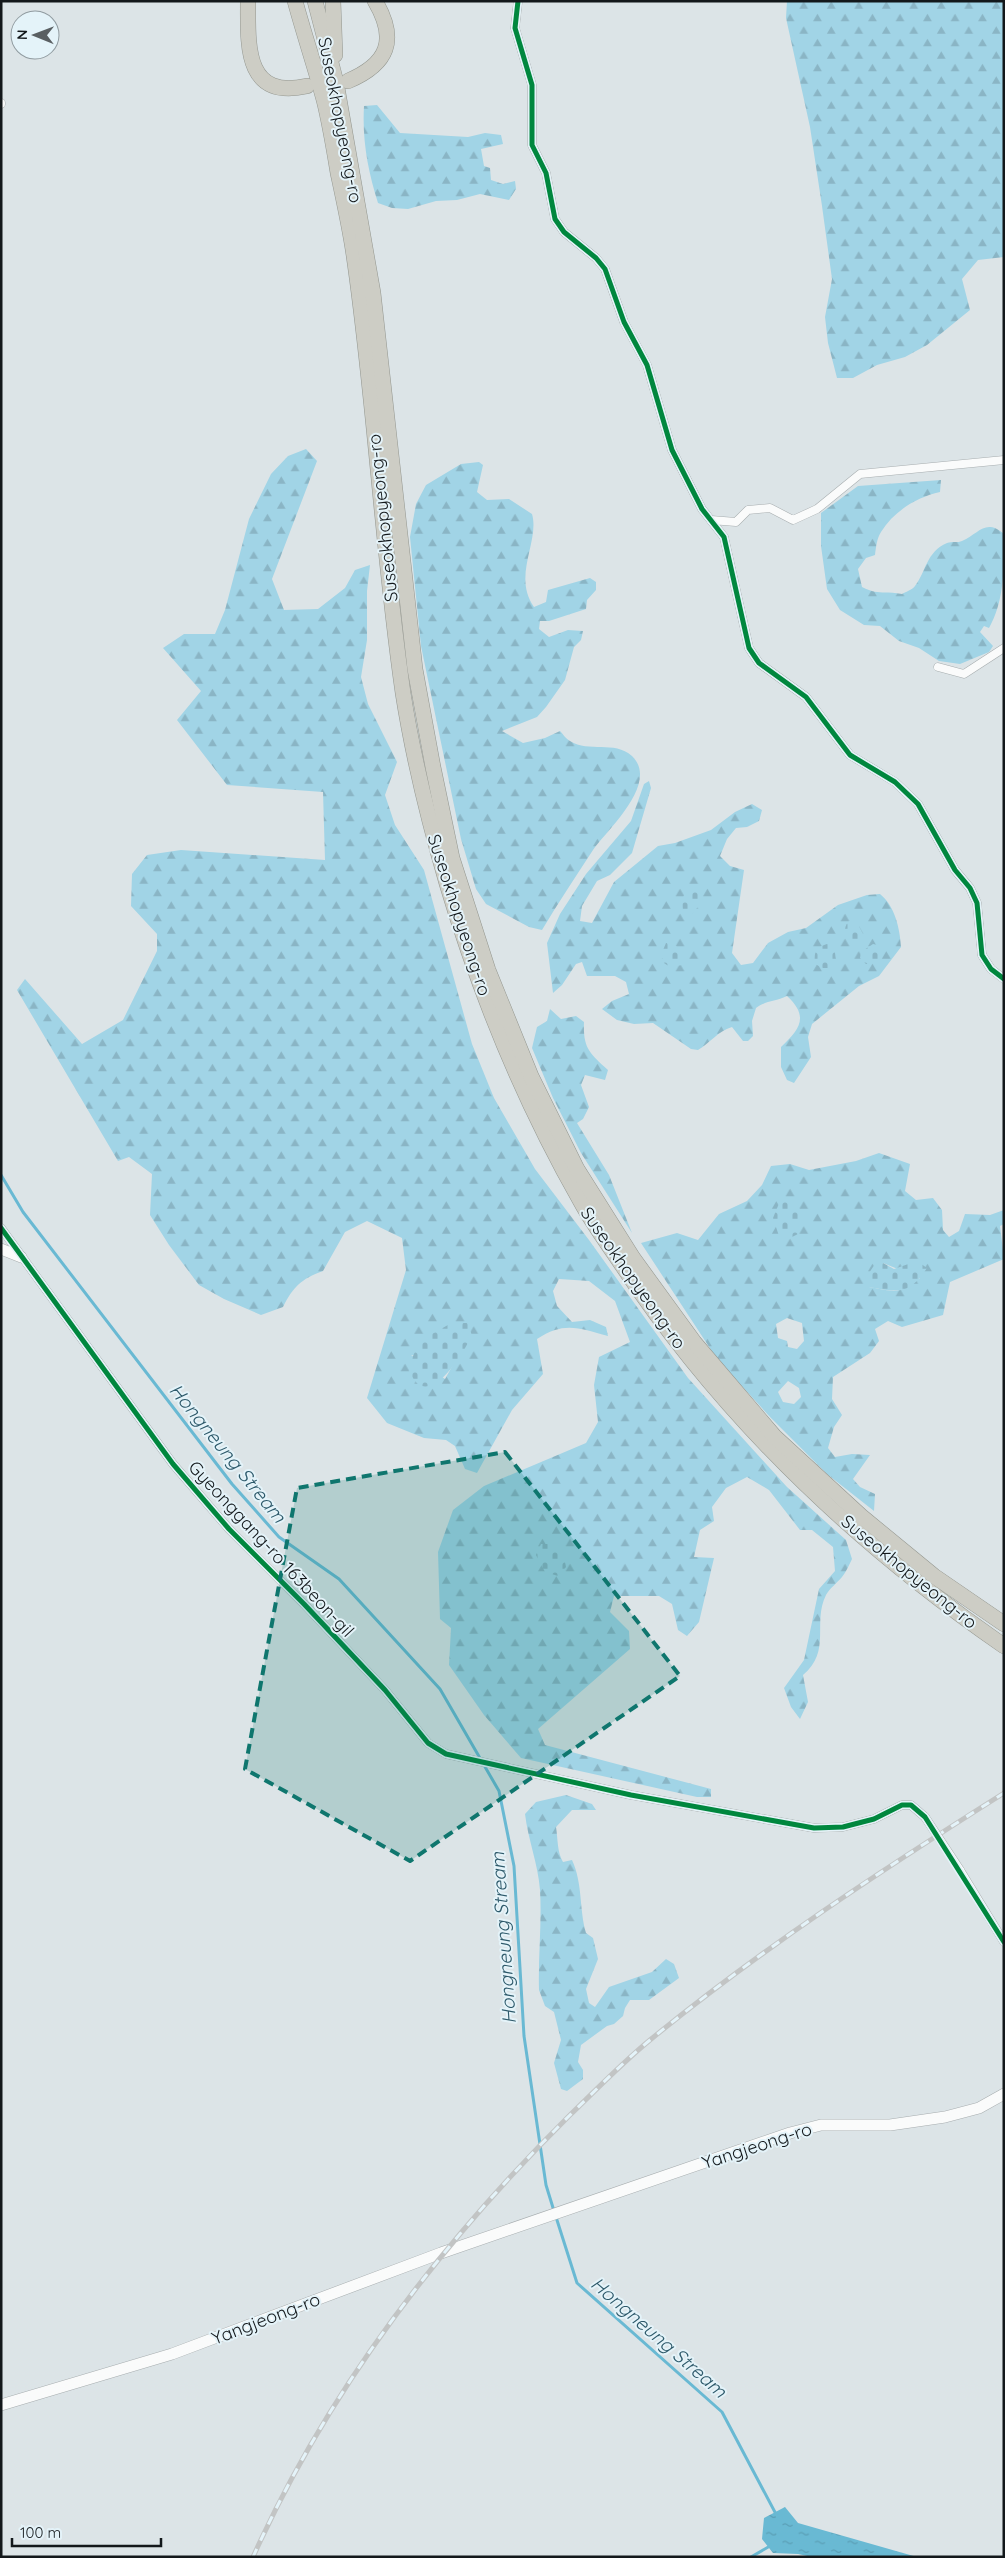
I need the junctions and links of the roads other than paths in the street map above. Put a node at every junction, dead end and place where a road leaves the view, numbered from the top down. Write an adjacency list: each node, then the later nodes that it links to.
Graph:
1 (248, 1): 10 (highway)
2 (287, 1): 8 (highway)
3 (294, 1): 8 (highway, Suseokhopyeong-ro)
4 (315, 1): 9 (highway, Suseokhopyeong-ro)
5 (333, 1): 9 (highway)
6 (375, 1): 9 (highway)
7 (518, 1): 12 (street)
8 (310, 54): 20 (highway, Suseokhopyeong-ro)
9 (342, 81): 19 (highway, Suseokhopyeong-ro)
10 (307, 86)
11 (1004, 460): 12 (street)
12 (711, 520): 15 (street)
13 (1004, 648): 14 (street)
14 (938, 667)
15 (1004, 979)
16 (1, 1228): 18 (street, Gyeonggang-ro 163beon-gil)
17 (1, 1249): 18 (main road)
18 (21, 1257): 21 (street, Gyeonggang-ro 163beon-gil, bridge)
19 (1004, 1624)
20 (1004, 1646)
21 (1004, 1942)
22 (1004, 2094): 23 (main road, Yangjeong-ro)
23 (1, 2404)

